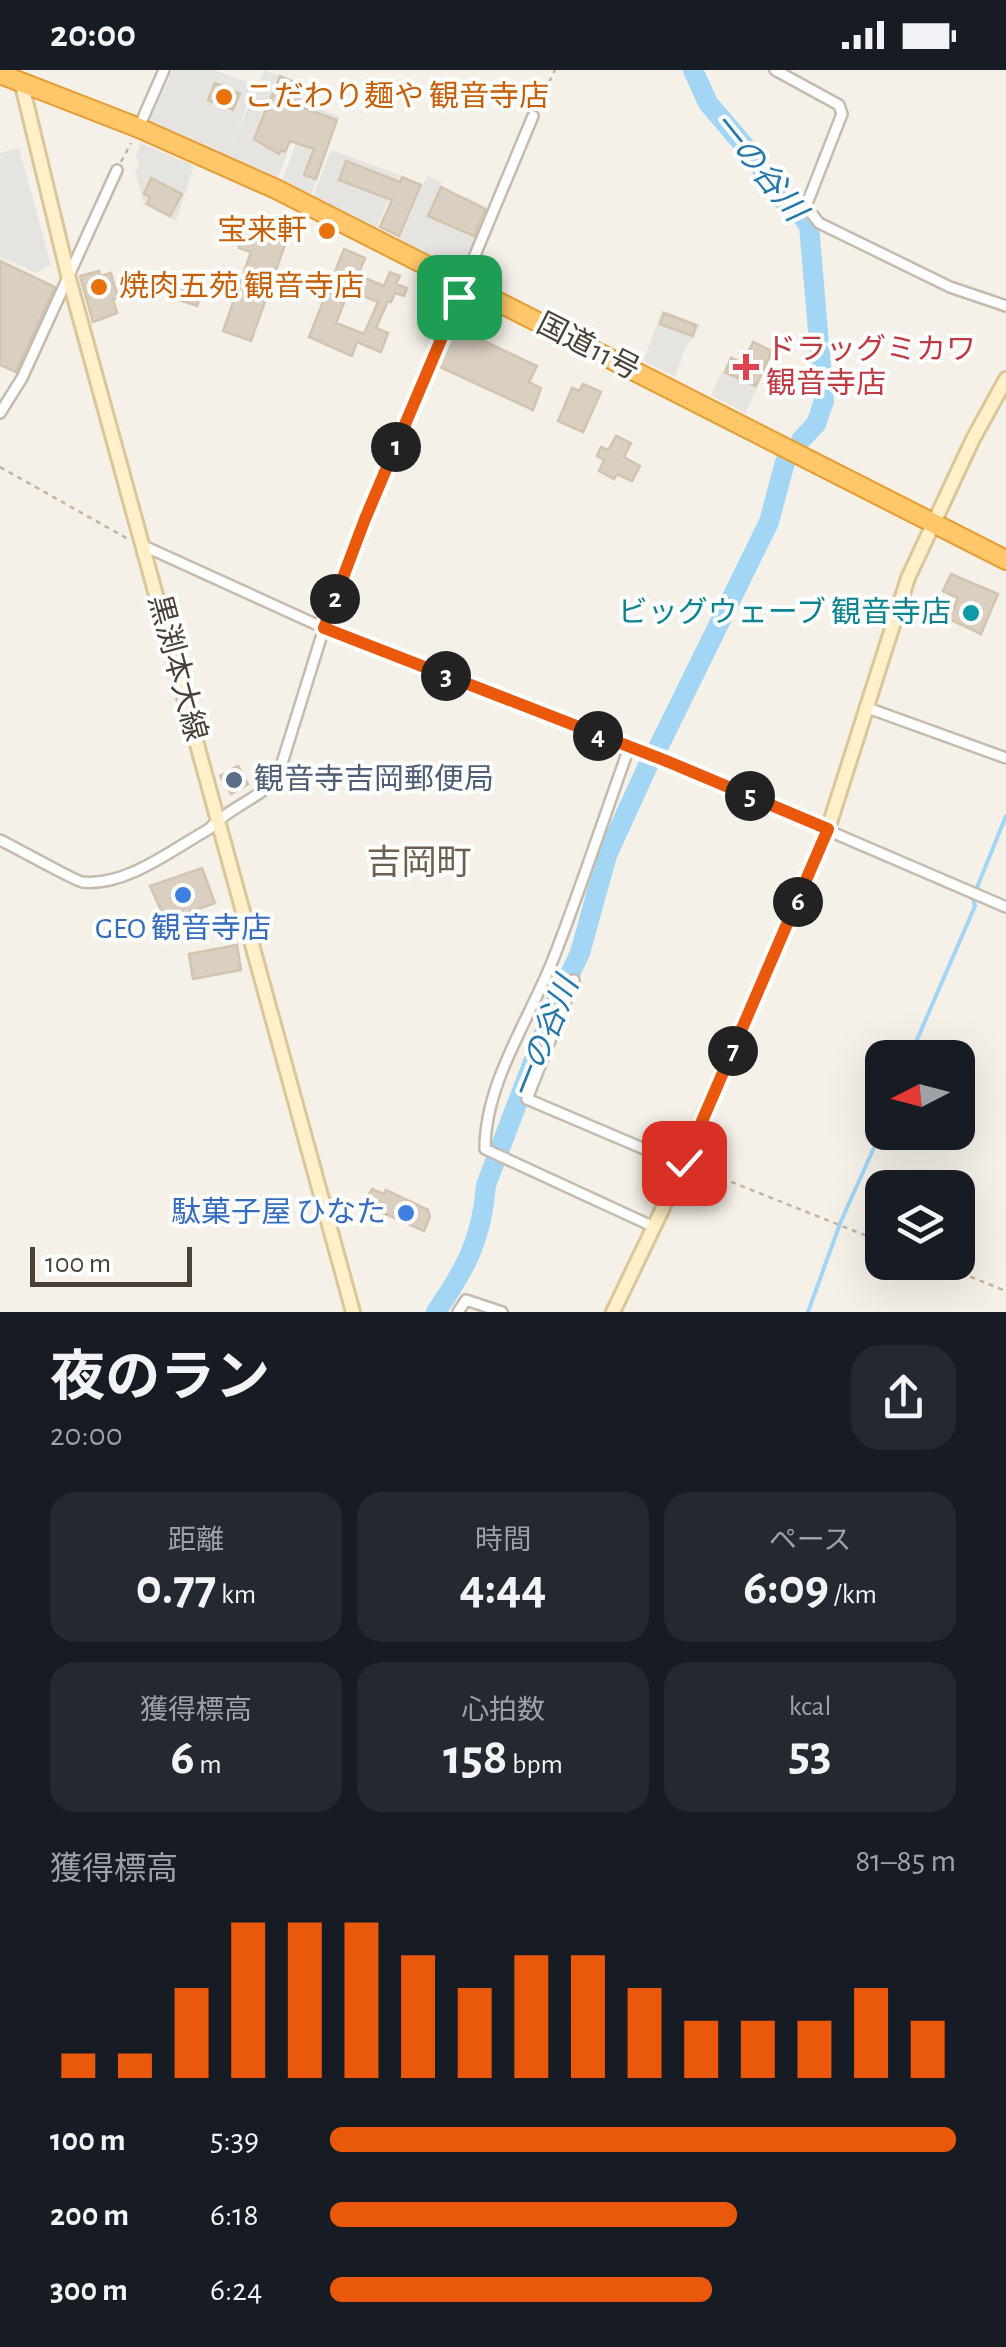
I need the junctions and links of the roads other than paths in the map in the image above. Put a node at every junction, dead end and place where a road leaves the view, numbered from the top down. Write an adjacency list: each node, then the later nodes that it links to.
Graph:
1 (164, 70): 6 (street)
2 (775, 70): 10 (street)
3 (0, 74): 4 (highway, 国道11号)
4 (21, 81): 6 (highway, 国道11号); 8 (main road, 黒渕本大線)
5 (533, 116): 9 (street)
6 (138, 128): 9 (highway, 国道11号)
7 (117, 170): 8 (street)
8 (68, 275): 12 (street); 14 (main road, 黒渕本大線)
9 (468, 286): 13 (highway, 国道11号); 16 (street)
10 (1006, 306)
11 (1006, 379): 13 (main road)
12 (0, 413)
13 (934, 524): 15 (highway, 国道11号); 17 (main road)
14 (144, 546): 16 (street); 20 (main road, 黒渕本大線)
15 (1006, 560)
16 (324, 628): 18 (street); 20 (street)
17 (866, 707): 19 (street); 21 (main road)
18 (629, 748): 21 (street); 26 (street)
19 (1006, 758)
20 (218, 818): 22 (street); 27 (main road, 黒渕本大線)
21 (828, 829): 23 (street); 25 (main road)
22 (0, 840)
23 (1006, 908)
24 (574, 980): 25 (street)
25 (683, 1164): 26 (main road)
26 (654, 1227): 30 (main road)
27 (353, 1312)
28 (458, 1312): 29 (street)
29 (502, 1312)
30 (613, 1312)

